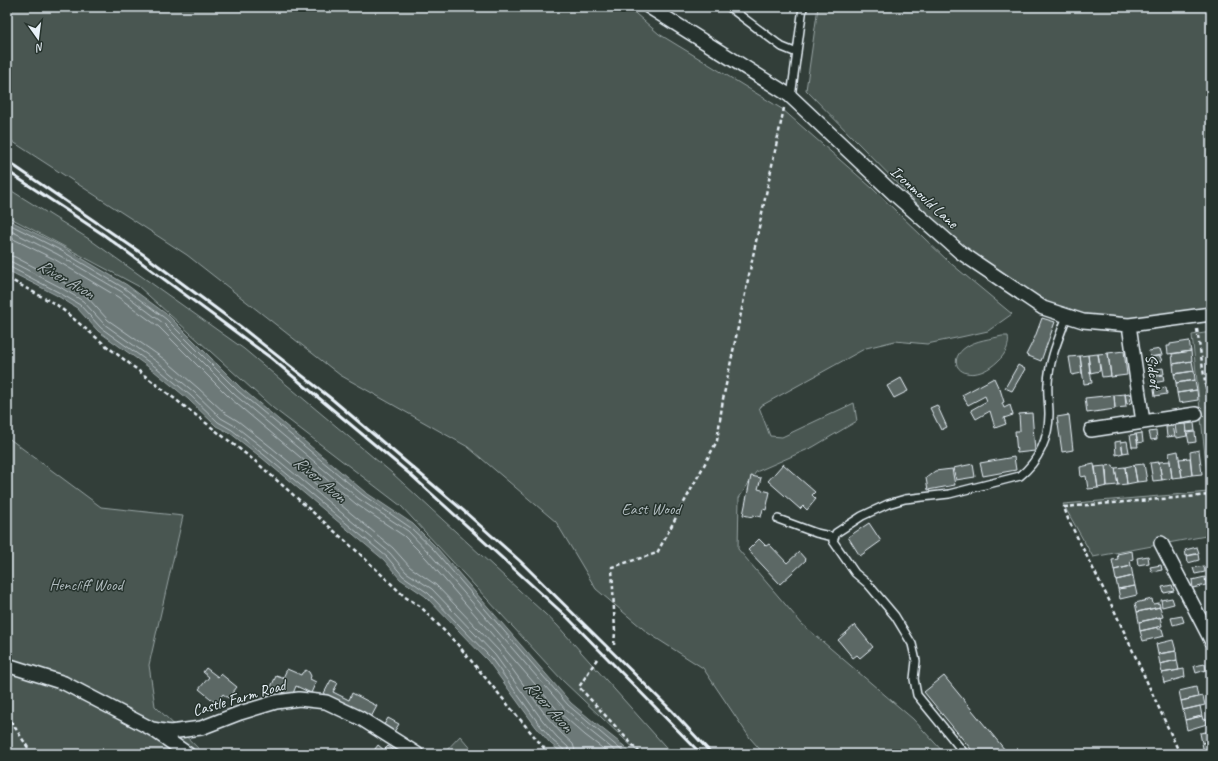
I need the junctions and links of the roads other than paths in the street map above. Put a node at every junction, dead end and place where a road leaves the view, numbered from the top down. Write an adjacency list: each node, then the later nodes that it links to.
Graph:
1 (649, 7): 5 (street, Ironmould Lane)
2 (729, 7): 4 (lane)
3 (803, 7): 4 (lane)
4 (797, 53): 5 (lane)
5 (790, 96): 7 (street, Ironmould Lane)
6 (1211, 314): 8 (street, Ironmould Lane)
7 (1067, 316): 8 (street, Ironmould Lane); 13 (lane)
8 (1129, 326): 10 (street, Sidcot)
9 (1196, 414): 10 (street)
10 (1143, 422): 11 (street)
11 (1091, 430)
12 (778, 519): 13 (lane)
13 (834, 537): 20 (lane)
14 (1161, 543): 15 (street)
15 (1211, 640)
16 (7, 665): 17 (street, Castle Farm Road)
17 (152, 729): 18 (street, Castle Farm Road); 19 (street, Castle Farm Road)
18 (188, 754)
19 (417, 754)
20 (965, 754)

